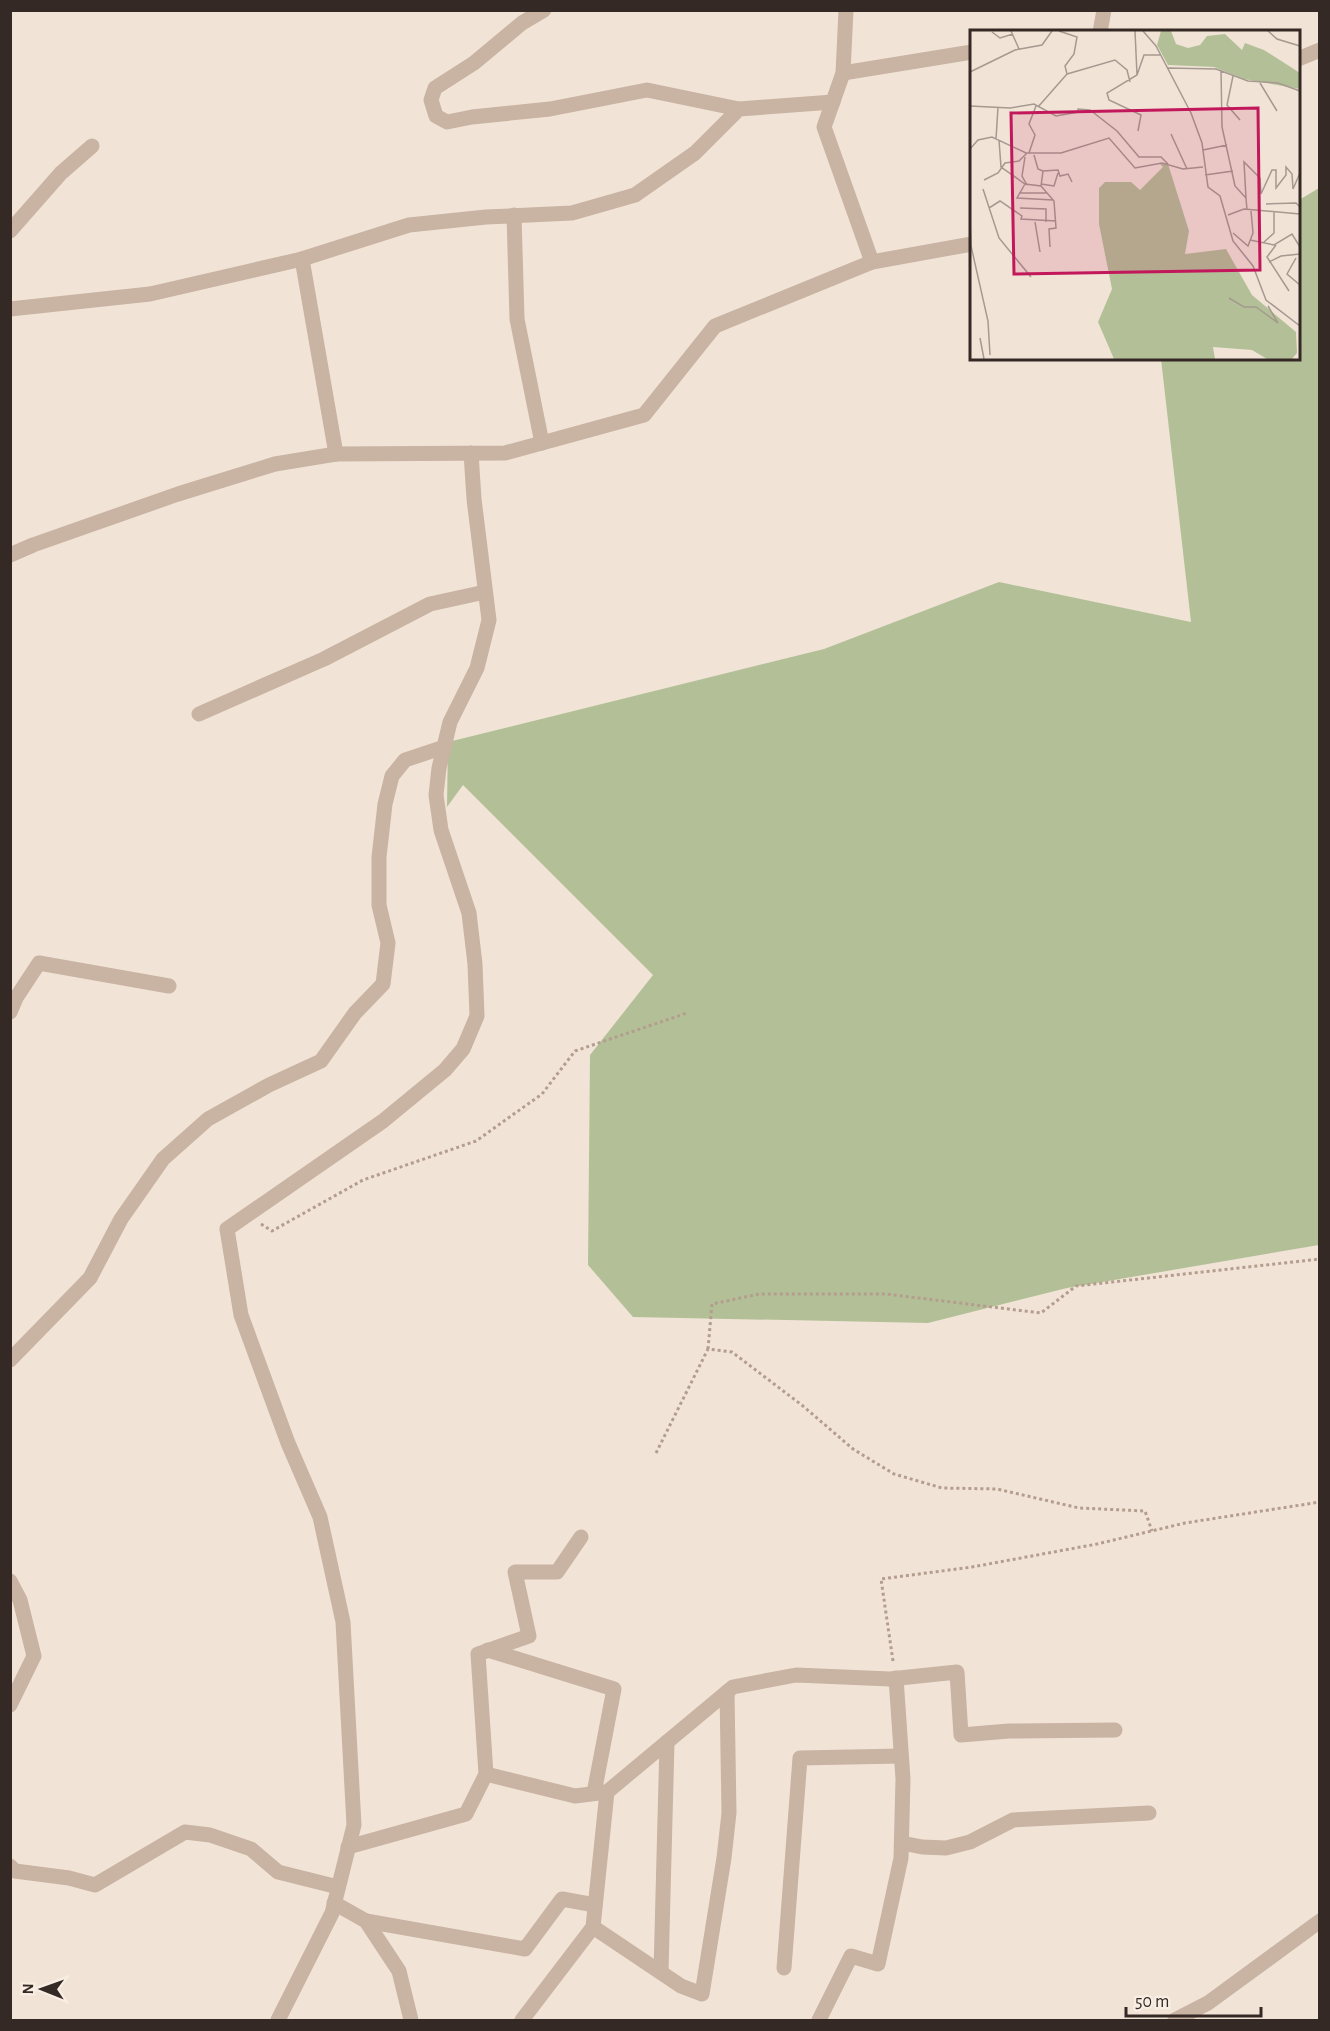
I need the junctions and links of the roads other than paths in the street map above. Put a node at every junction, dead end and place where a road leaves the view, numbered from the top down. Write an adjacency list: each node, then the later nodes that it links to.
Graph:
1 (544, 10): 10 (street)
2 (846, 10): 8 (street)
3 (1104, 10): 4 (street)
4 (1100, 30)
5 (1320, 50): 7 (street)
6 (970, 52): 8 (street)
7 (1300, 59)
8 (843, 73): 9 (street)
9 (833, 102): 10 (street); 16 (street)
10 (739, 109): 12 (street)
11 (92, 146): 13 (street)
12 (514, 215): 15 (street); 18 (street)
13 (10, 231)
14 (970, 244): 16 (street)
15 (302, 260): 17 (street); 20 (street)
16 (872, 262): 18 (street)
17 (10, 309)
18 (542, 443): 19 (street)
19 (471, 453): 20 (street); 22 (street)
20 (336, 454): 21 (street)
21 (10, 555)
22 (485, 592): 23 (street); 24 (street)
23 (199, 714)
24 (444, 747): 27 (street); 41 (street)
25 (169, 987): 26 (street)
26 (10, 1012)
27 (10, 1360)
28 (581, 1537): 30 (street)
29 (10, 1581): 33 (street)
30 (488, 1650): 37 (street); 38 (street)
31 (896, 1678): 32 (street); 34 (street); 36 (street)
32 (727, 1692): 35 (street); 50 (street)
33 (10, 1704)
34 (1115, 1730)
35 (667, 1742): 38 (street); 50 (street)
36 (901, 1756): 40 (street); 49 (street)
37 (486, 1774): 38 (street); 41 (street)
38 (601, 1792): 45 (street)
39 (1149, 1814): 40 (street)
40 (902, 1843): 54 (street)
41 (348, 1847): 43 (street)
42 (10, 1866): 43 (street)
43 (338, 1887): 44 (street)
44 (334, 1903): 46 (street); 51 (street)
45 (595, 1905): 46 (street); 48 (street)
46 (366, 1921): 52 (street)
47 (1320, 1921): 55 (street)
48 (593, 1927): 50 (street); 53 (street)
49 (784, 1968)
50 (661, 1972)
51 (278, 2020)
52 (411, 2020)
53 (522, 2020)
54 (819, 2020)
55 (1175, 2020)

